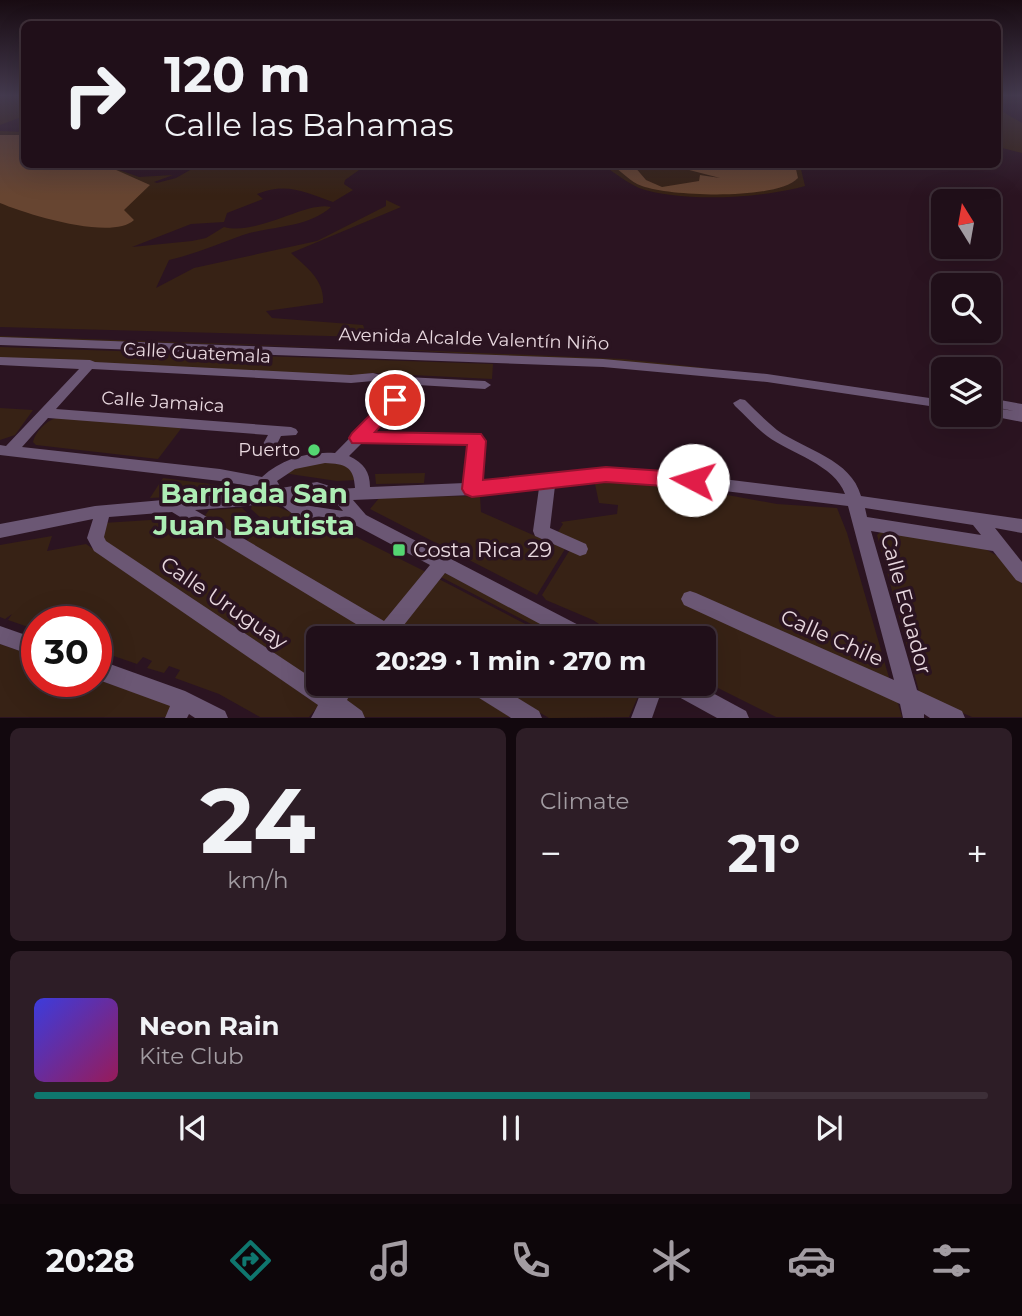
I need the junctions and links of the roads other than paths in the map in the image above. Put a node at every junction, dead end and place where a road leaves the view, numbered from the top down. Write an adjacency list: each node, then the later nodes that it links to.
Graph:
1 (0, 333): 7 (street, Avenida Alcalde Valentín Niño)
2 (0, 341): 8 (street, Avenida Alcalde Valentín Niño)
3 (0, 361): 4 (street, Calle Guatemala)
4 (90, 364): 5 (street, Calle Guatemala); 12 (street)
5 (399, 385): 6 (street, Calle Guatemala); 16 (street)
6 (485, 385)
7 (931, 393)
8 (931, 402)
9 (740, 403): 26 (street, Calle Ecuador)
10 (1001, 404): 11 (street)
11 (1022, 408)
12 (45, 413): 15 (street, Calle Jamaica); 17 (street)
13 (1001, 413): 14 (street)
14 (1022, 416)
15 (279, 435)
16 (358, 438): 18 (street); 20 (street)
17 (4, 451): 23 (street)
18 (338, 459): 22 (street); 23 (street)
19 (548, 482): 20 (street); 26 (street); 35 (street)
20 (472, 489): 22 (street)
21 (304, 490): 23 (street); 24 (street); 25 (street)
22 (363, 492): 24 (street)
23 (258, 494): 25 (street); 25 (street); 27 (street)
24 (339, 495): 29 (street); 31 (street)
25 (286, 500): 29 (street)
26 (856, 501): 30 (street); 32 (street, Calle Ecuador)
27 (172, 505): 28 (street); 41 (street)
28 (103, 511): 34 (street); 52 (street, Calle Uruguay)
29 (326, 516): 31 (street)
30 (978, 519): 33 (street); 36 (street)
31 (360, 520): 38 (street)
32 (862, 523): 36 (street); 50 (street, Calle Ecuador)
33 (1022, 526)
34 (0, 531)
35 (541, 531): 37 (street)
36 (999, 545): 39 (street)
37 (580, 549)
38 (442, 564): 42 (street); 43 (street)
39 (1022, 575)
40 (690, 599): 50 (street, Calle Chile)
41 (371, 626)
42 (397, 626)
43 (562, 626)
44 (0, 635): 45 (street)
45 (21, 642)
46 (112, 677): 51 (street)
47 (495, 696): 55 (street)
48 (649, 696): 56 (street)
49 (698, 696): 57 (street)
50 (907, 696): 58 (street, Calle Ecuador); 59 (street, Calle Chile)
51 (180, 709): 53 (street)
52 (327, 710): 54 (street, Calle Uruguay)
53 (218, 718)
54 (355, 718)
55 (532, 718)
56 (640, 718)
57 (739, 718)
58 (914, 718)
59 (955, 718)

